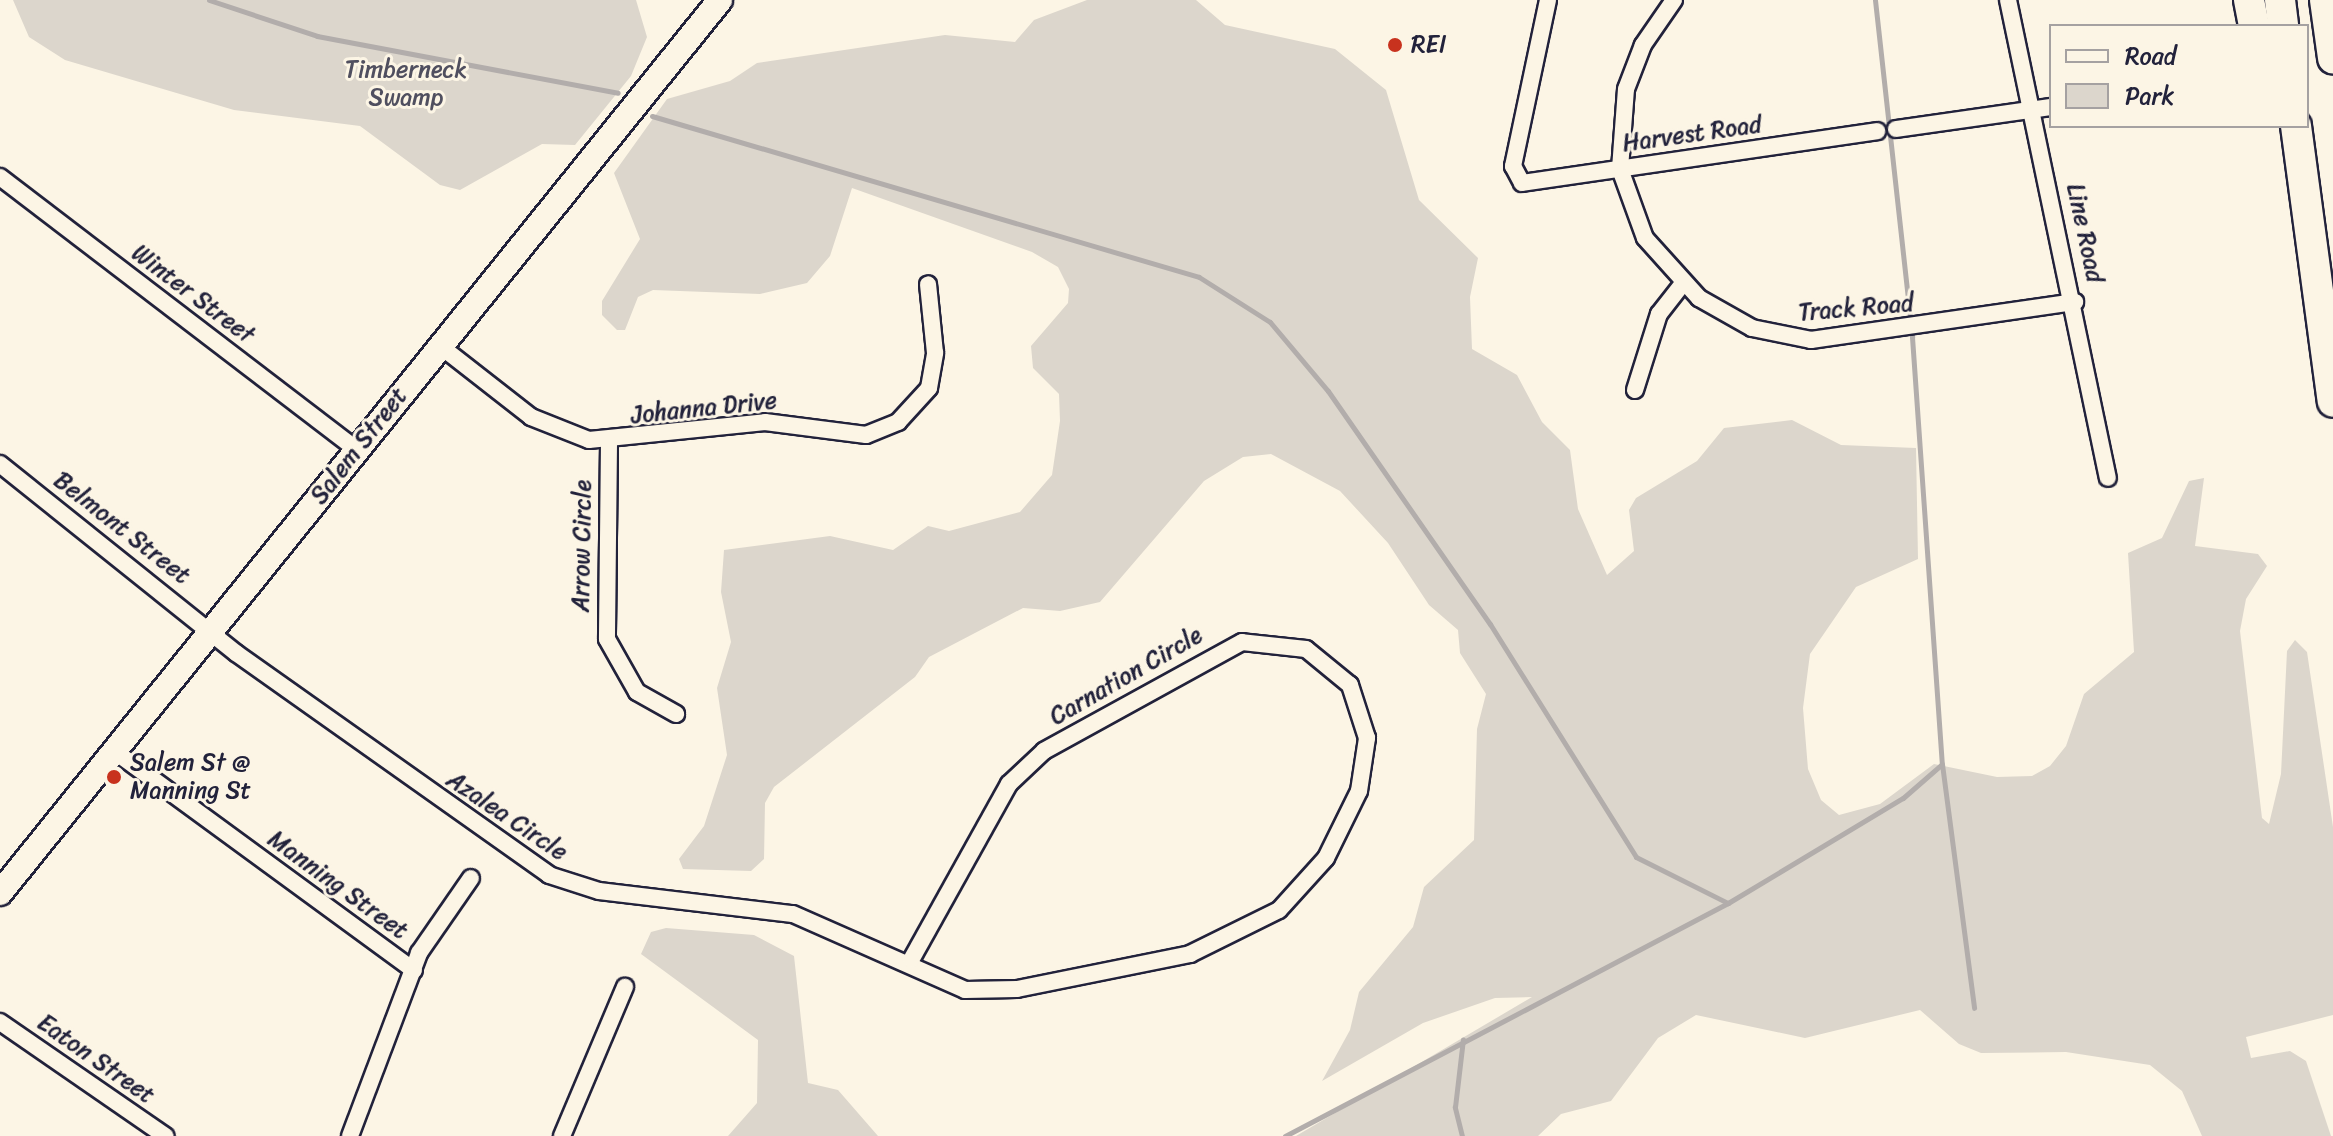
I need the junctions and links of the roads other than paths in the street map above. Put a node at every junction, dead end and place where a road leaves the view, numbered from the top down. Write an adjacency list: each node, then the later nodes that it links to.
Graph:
1 (720, 0): 21 (main road, Salem Street)
2 (1548, 0): 16 (street, Harvest Road)
3 (1674, 0): 16 (street, Track Road)
4 (2008, 0): 11 (street, Line Road)
5 (2249, 0): 8 (highway)
6 (2280, 0): 9 (highway)
7 (2327, 8): 10 (highway)
8 (2254, 24)
9 (2283, 24)
10 (2333, 58)
11 (2043, 108): 14 (street); 20 (street, Line Road)
12 (2275, 128): 22 (highway)
13 (2296, 128): 22 (highway)
14 (1896, 129)
15 (1877, 131): 16 (street, Harvest Road)
16 (1620, 169): 19 (street, Track Road)
17 (0, 177): 26 (street, Winter Street)
18 (928, 284): 25 (street, Johanna Drive)
19 (1682, 285): 20 (street, Track Road); 23 (street)
20 (2075, 302): 28 (street, Line Road)
21 (439, 345): 25 (street, Johanna Drive); 26 (main road, Salem Street)
22 (2328, 364): 24 (highway)
23 (1635, 390)
24 (2333, 402)
25 (609, 443): 30 (street, Arrow Circle)
26 (356, 449): 29 (main road, Salem Street)
27 (0, 464): 29 (street, Belmont Street)
28 (2108, 478)
29 (212, 632): 31 (main road, Salem Street); 34 (street, Azalea Circle)
30 (676, 714)
31 (117, 753): 33 (main road, Salem Street); 35 (street, Manning Street)
32 (471, 878): 35 (street)
33 (0, 893)
34 (911, 960): 34 (street, Carnation Circle)
35 (414, 970): 39 (street)
36 (625, 987): 40 (street)
37 (0, 1022): 38 (street, Eaton Street)
38 (165, 1136)
39 (350, 1136)
40 (562, 1136)

